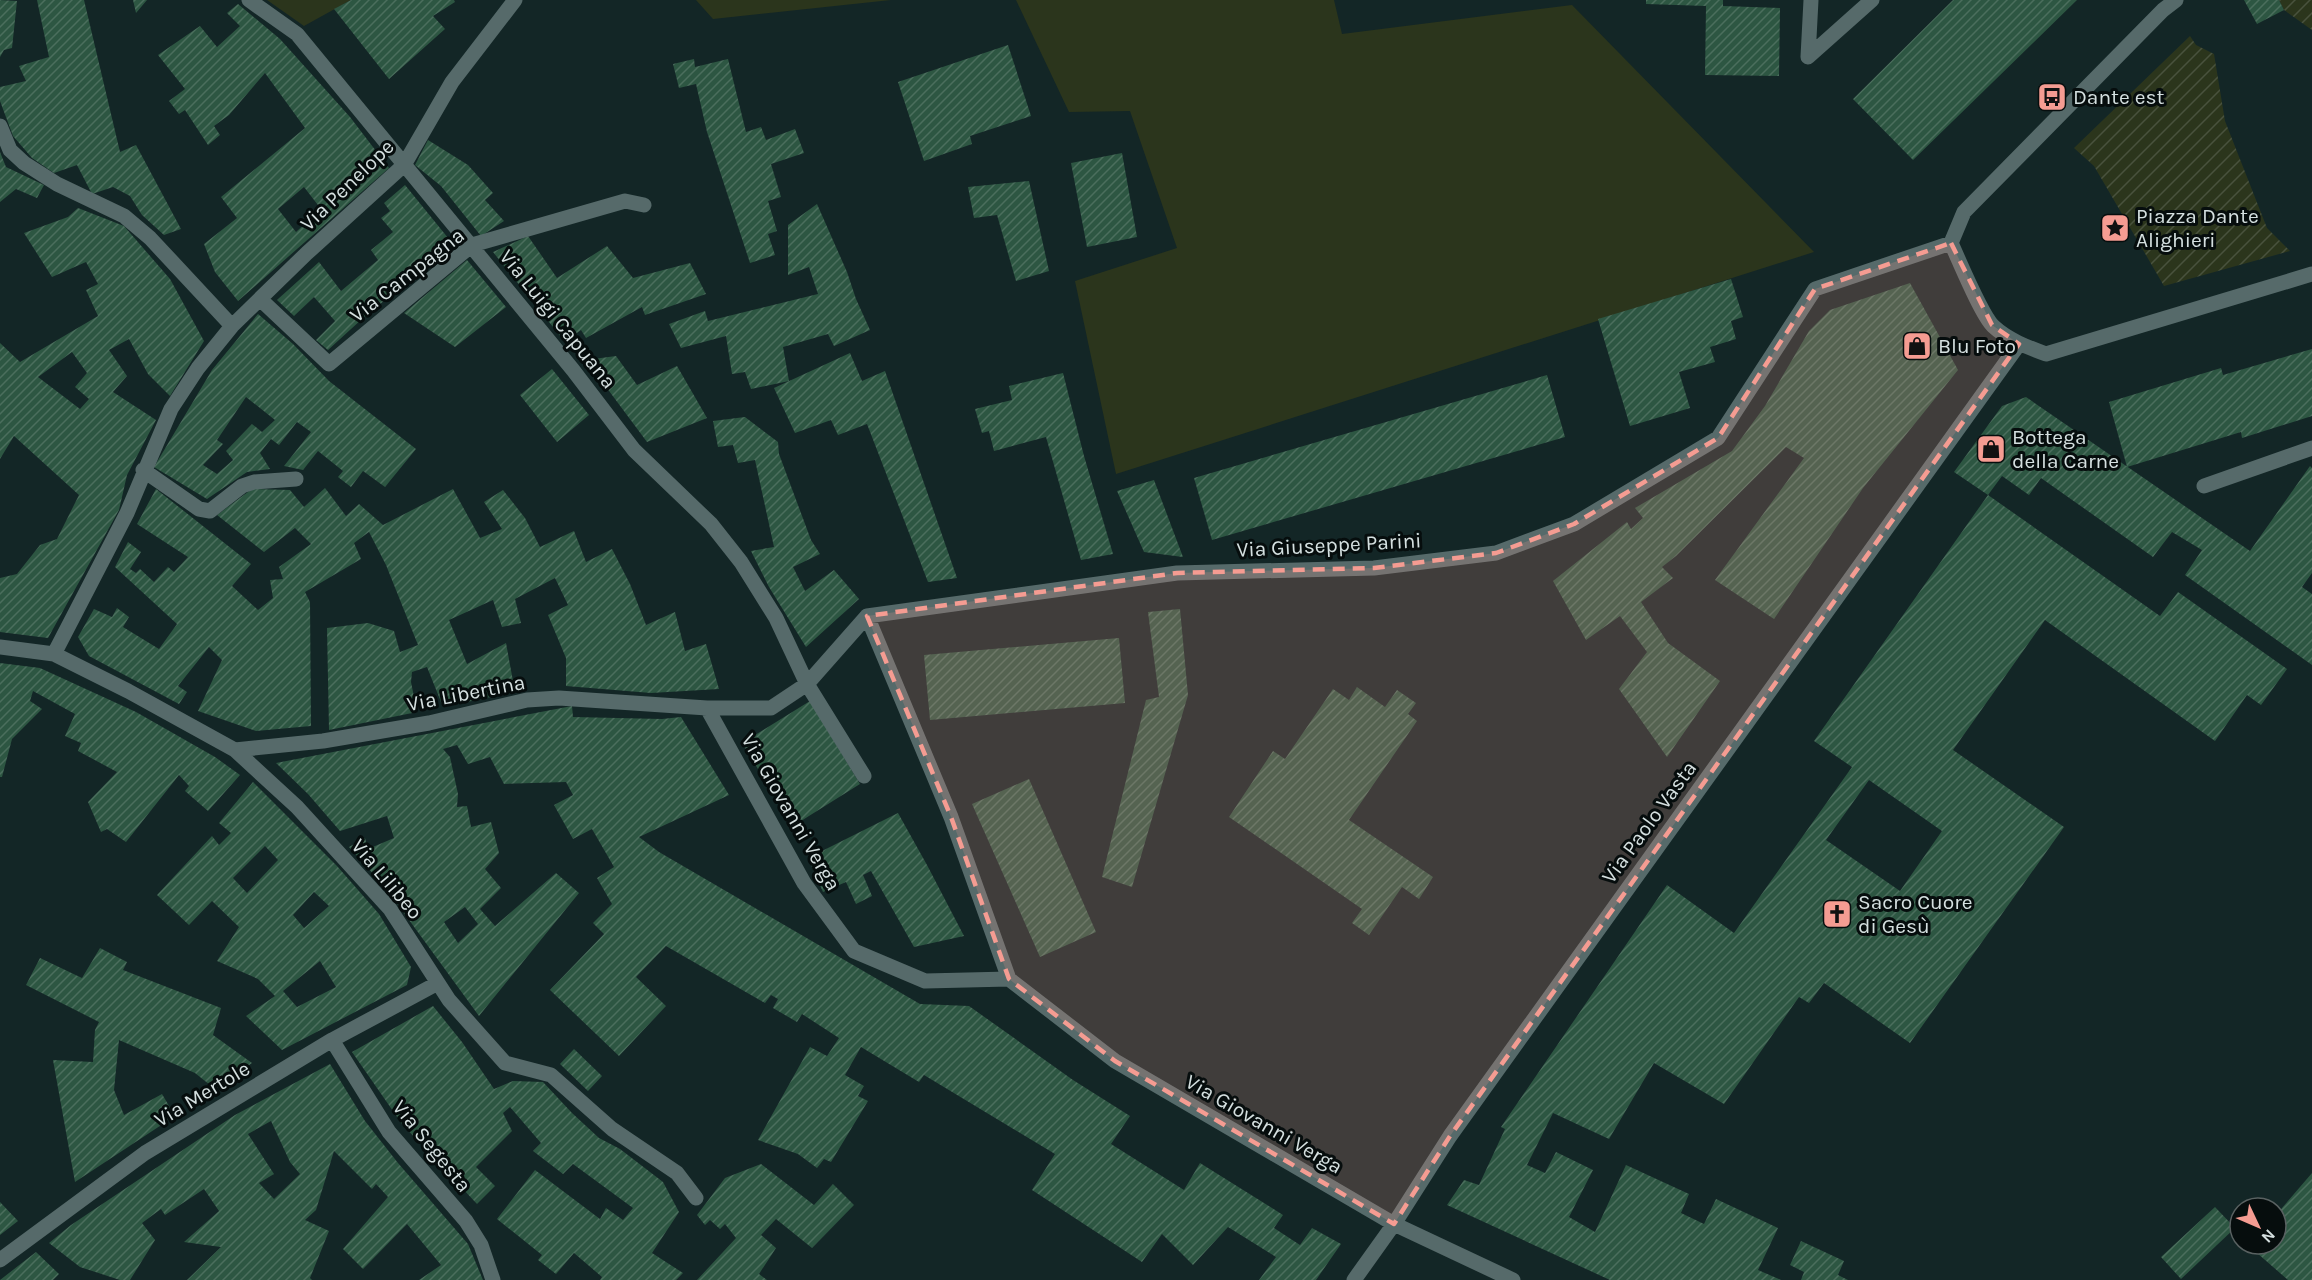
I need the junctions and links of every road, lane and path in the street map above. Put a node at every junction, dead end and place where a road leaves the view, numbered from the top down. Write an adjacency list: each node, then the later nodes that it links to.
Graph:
1 (249, 0): 7 (street, Via Luigi Capuana)
2 (515, 0): 7 (street, Via Penelope)
3 (1811, 0): 4 (street)
4 (1872, 0)
5 (2176, 0): 9 (street)
6 (0, 126): 13 (street)
7 (404, 165): 10 (street, Via Luigi Capuana); 12 (street, Via Penelope)
8 (644, 205): 10 (street, Via Campagna)
9 (1951, 243): 14 (street); 19 (street, Via Giuseppe Parini)
10 (472, 245): 12 (street, Via Campagna); 22 (street, Via Luigi Capuana)
11 (2312, 274): 14 (street)
12 (260, 299): 13 (street, Via Penelope)
13 (232, 326): 16 (street, Via Penelope)
14 (2019, 344): 30 (street, Via Paolo Vasta)
15 (2312, 448): 18 (street)
16 (143, 470): 17 (street); 21 (street, Via Penelope)
17 (297, 479)
18 (2204, 486)
19 (867, 616): 22 (street); 26 (street)
20 (0, 647): 21 (street, Via Lilibeo)
21 (54, 654): 24 (street, Via Lilibeo)
22 (807, 684): 23 (street); 25 (street)
23 (707, 708): 24 (street, Via Libertina); 26 (street, Via Giovanni Verga)
24 (235, 750): 27 (street, Via Lilibeo)
25 (864, 776)
26 (1009, 979): 30 (street, Via Giovanni Verga)
27 (438, 983): 28 (street, Via Mertole); 29 (street, Via Lilibeo)
28 (332, 1040): 31 (street, Via Mertole); 32 (street, Via Segesta)
29 (696, 1198)
30 (1394, 1224): 33 (street, Via Paolo Vasta); 34 (street, Via Giovanni Verga)
31 (0, 1260)
32 (494, 1280)
33 (1354, 1280)
34 (1513, 1280)

